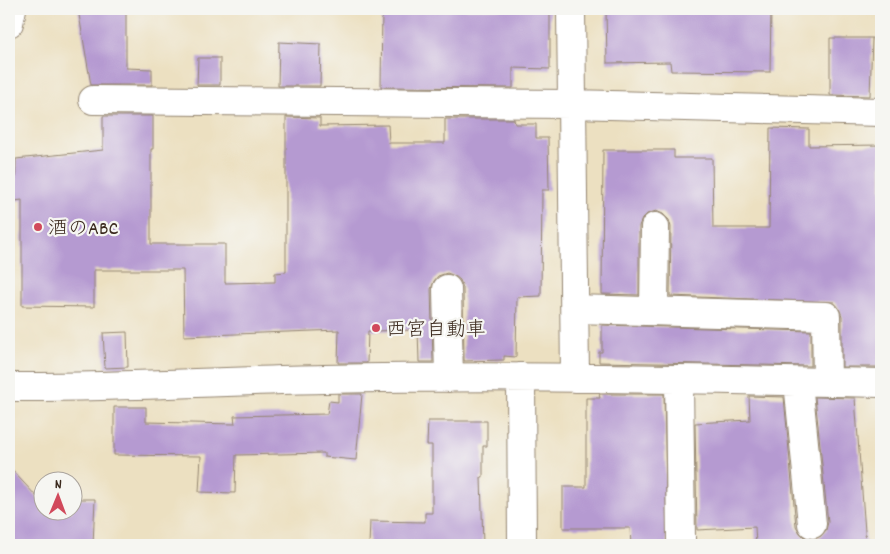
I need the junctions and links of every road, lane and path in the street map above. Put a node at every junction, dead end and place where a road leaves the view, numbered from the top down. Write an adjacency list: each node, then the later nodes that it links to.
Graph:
1 (12, 9): 3 (street)
2 (571, 9): 5 (street)
3 (9, 23)
4 (93, 100): 5 (street)
5 (572, 104): 6 (street); 9 (street)
6 (881, 112)
7 (655, 227): 10 (street)
8 (447, 289): 12 (street)
9 (574, 309): 10 (street); 13 (street)
10 (654, 311): 16 (street)
11 (521, 377): 12 (street); 13 (street); 21 (street)
12 (449, 378): 18 (street)
13 (575, 378): 14 (street)
14 (679, 380): 15 (street); 20 (street)
15 (798, 382): 16 (street); 19 (street)
16 (827, 382): 17 (street)
17 (881, 383)
18 (9, 387)
19 (812, 524)
20 (681, 539)
21 (522, 545)

